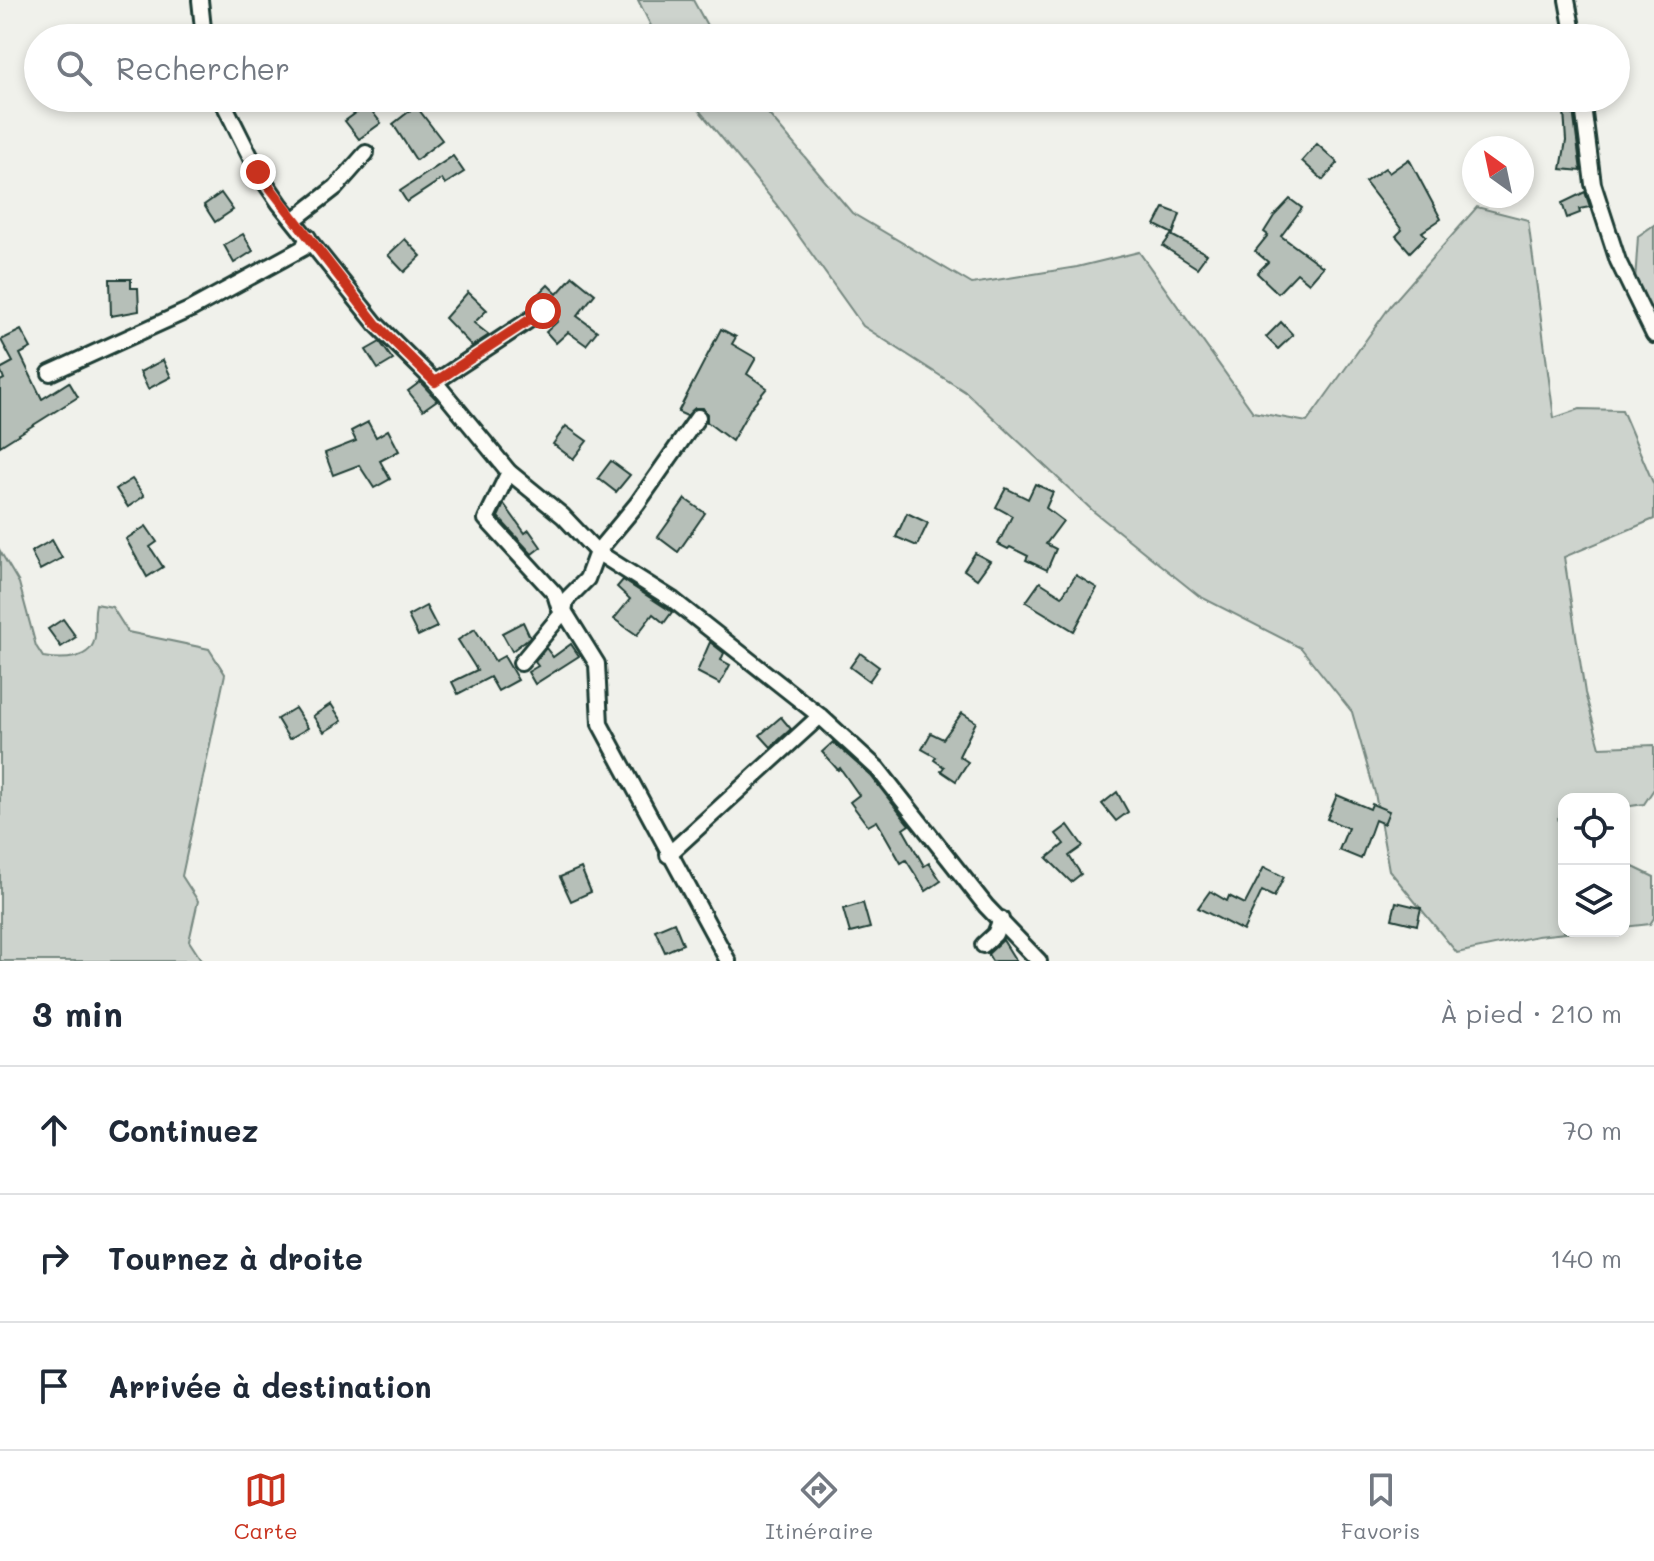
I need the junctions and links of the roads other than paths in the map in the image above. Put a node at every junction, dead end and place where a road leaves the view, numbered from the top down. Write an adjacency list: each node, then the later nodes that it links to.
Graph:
1 (200, 0): 3 (street)
2 (1567, 0): 4 (street)
3 (203, 24)
4 (1571, 24)
5 (228, 112): 8 (street)
6 (1584, 112): 11 (street)
7 (366, 153): 8 (street)
8 (295, 219): 9 (street)
9 (308, 237): 12 (street); 13 (street)
10 (543, 311): 13 (street)
11 (1654, 335)
12 (50, 373)
13 (435, 382): 15 (street)
14 (698, 417): 16 (street)
15 (509, 472): 16 (street); 17 (street)
16 (597, 552): 17 (street); 19 (street)
17 (561, 609): 18 (street); 20 (street)
18 (521, 663)
19 (820, 716): 20 (street); 21 (street)
20 (668, 855): 23 (street)
21 (1001, 919): 22 (street); 24 (street)
22 (983, 945)
23 (728, 961)
24 (1039, 961)

